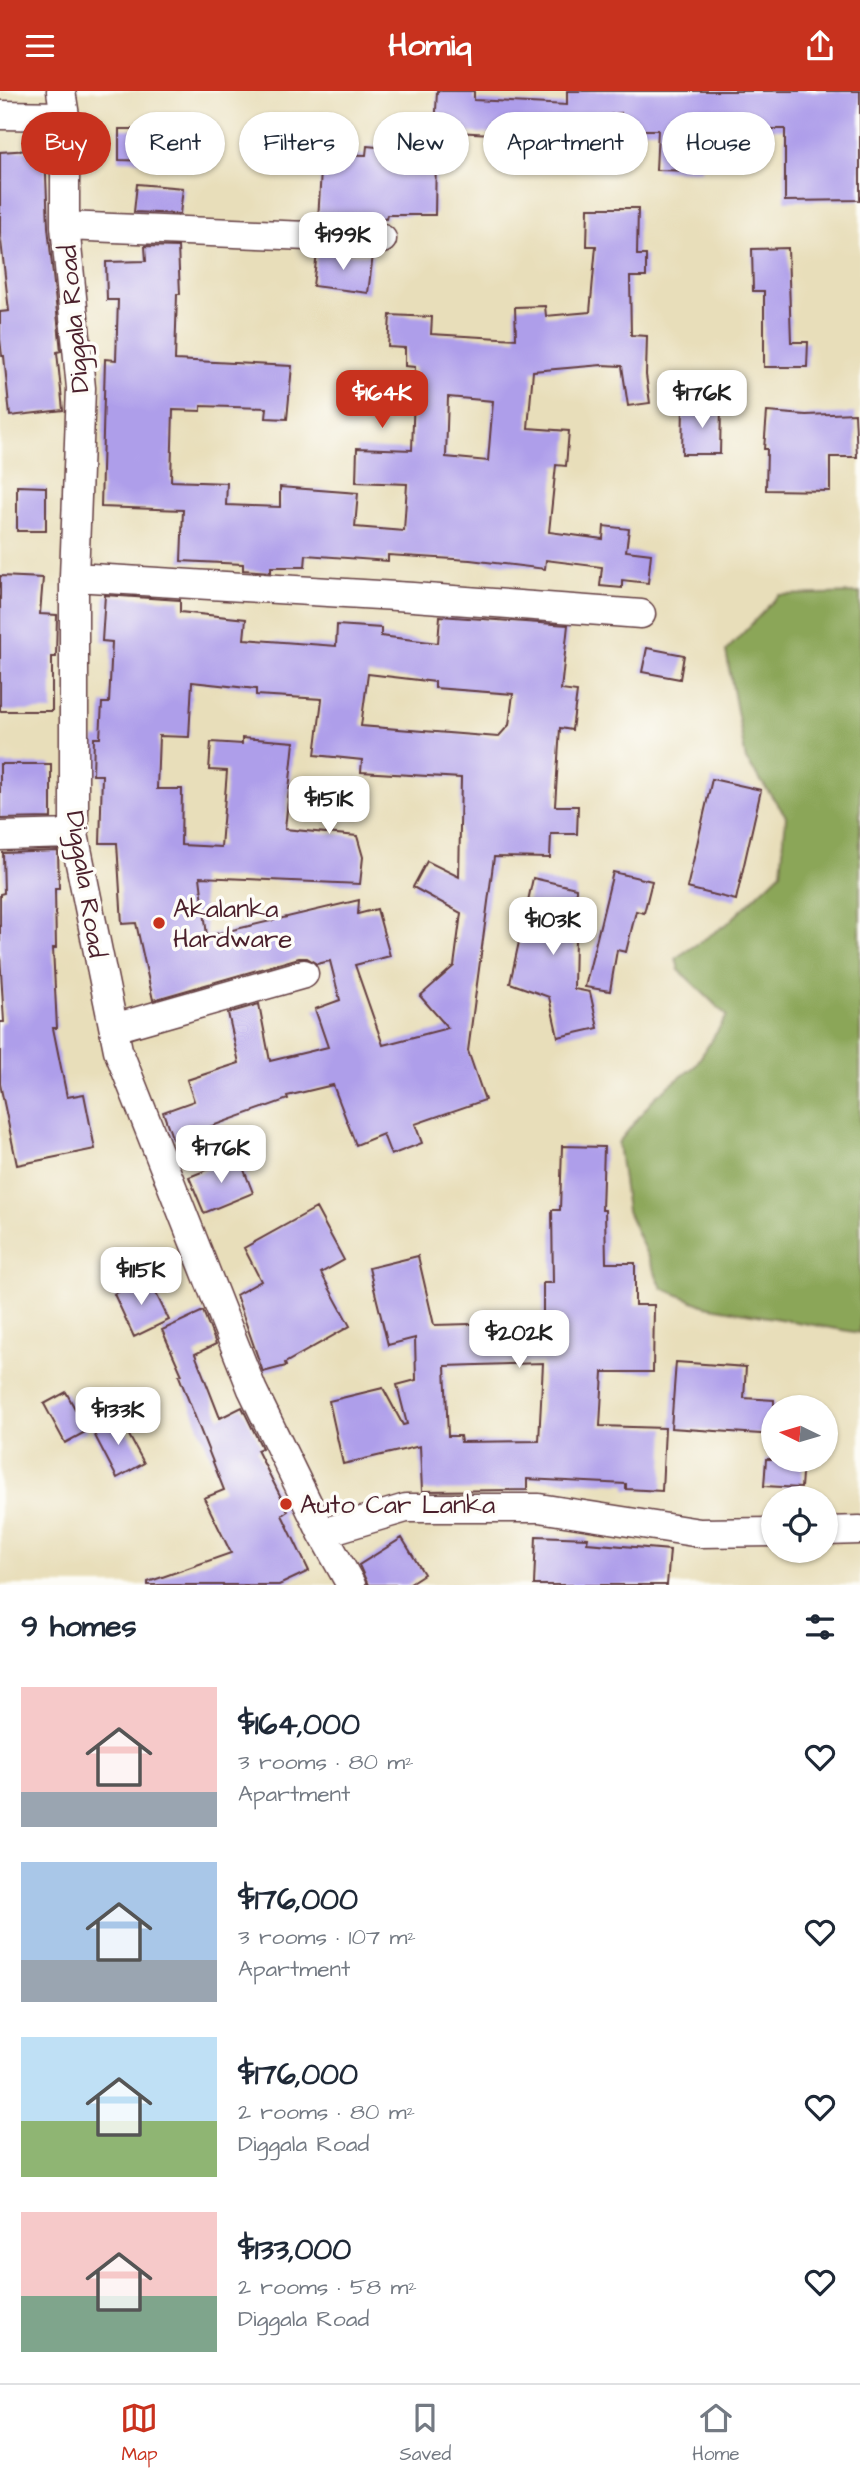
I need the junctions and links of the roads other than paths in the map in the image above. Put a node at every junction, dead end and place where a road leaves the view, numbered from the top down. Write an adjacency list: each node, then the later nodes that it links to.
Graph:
1 (63, 104): 2 (street); 3 (street, Diggala Road)
2 (0, 115)
3 (65, 226): 4 (street); 5 (street, Diggala Road)
4 (382, 239)
5 (74, 577): 6 (street); 7 (street, Diggala Road)
6 (642, 614)
7 (74, 834): 8 (street); 10 (street, Diggala Road)
8 (0, 836)
9 (304, 974): 10 (street)
10 (114, 1028): 14 (street, Diggala Road)
11 (860, 1530): 12 (street)
12 (838, 1531)
13 (761, 1532): 14 (street)
14 (321, 1533): 15 (street, Diggala Road)
15 (351, 1585)

